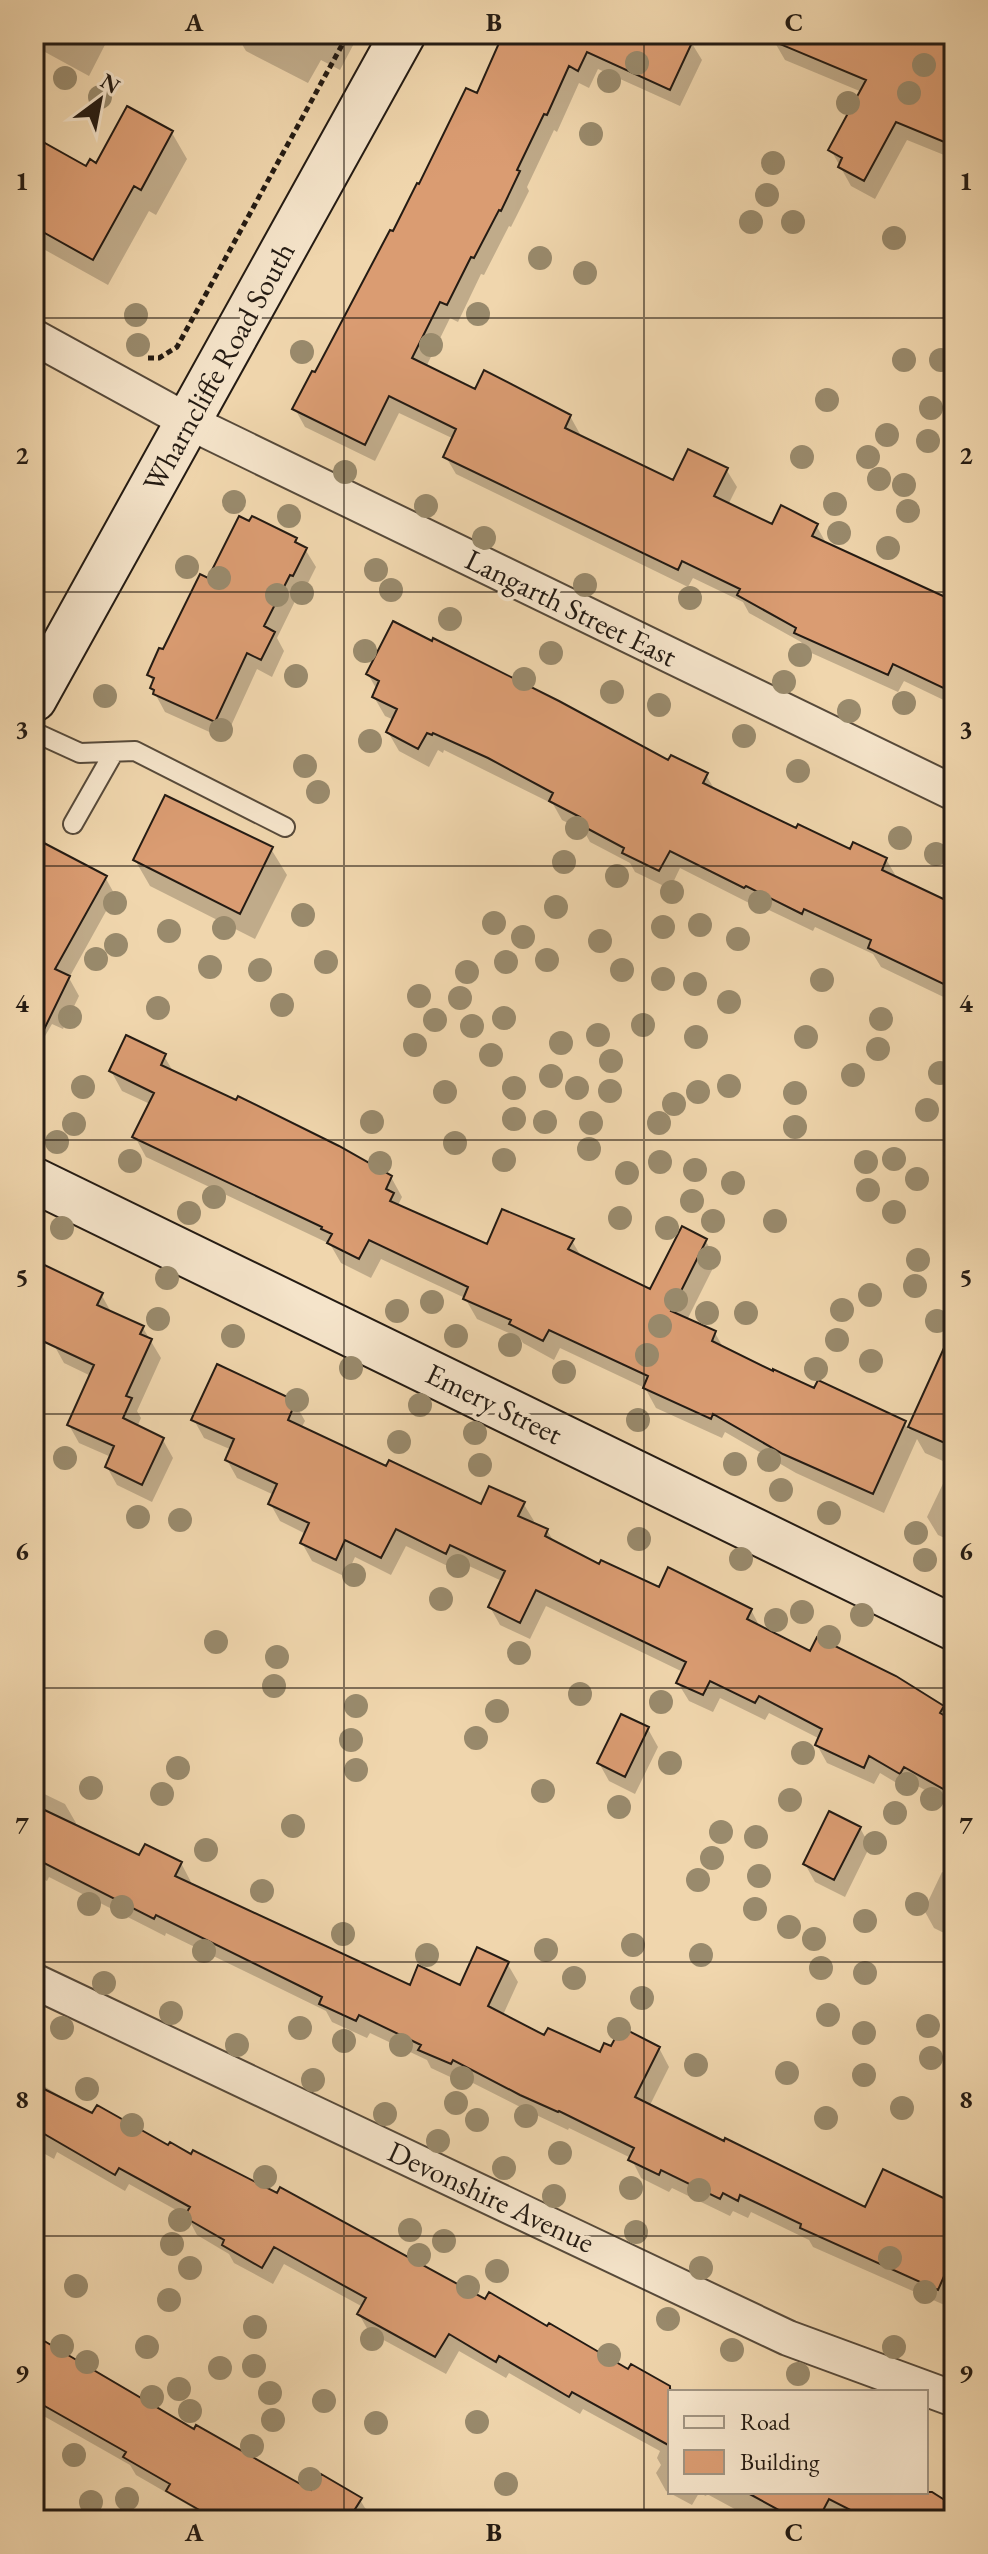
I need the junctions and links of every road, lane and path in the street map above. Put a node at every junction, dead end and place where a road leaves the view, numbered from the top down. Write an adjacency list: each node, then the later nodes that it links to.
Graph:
1 (348, 34): 4 (path)
2 (403, 34): 5 (street, Wharncliffe Road South)
3 (34, 337): 5 (street, Langarth Street East)
4 (139, 358)
5 (189, 422): 6 (street, Wharncliffe Road South); 9 (street, Langarth Street East)
6 (34, 699)
7 (34, 732): 8 (lane)
8 (114, 752): 10 (lane); 11 (lane)
9 (954, 793)
10 (73, 824)
11 (285, 827)
12 (34, 1180): 13 (street, Emery Street)
13 (954, 1628)
14 (34, 1981): 15 (street, Devonshire Avenue)
15 (954, 2399)

